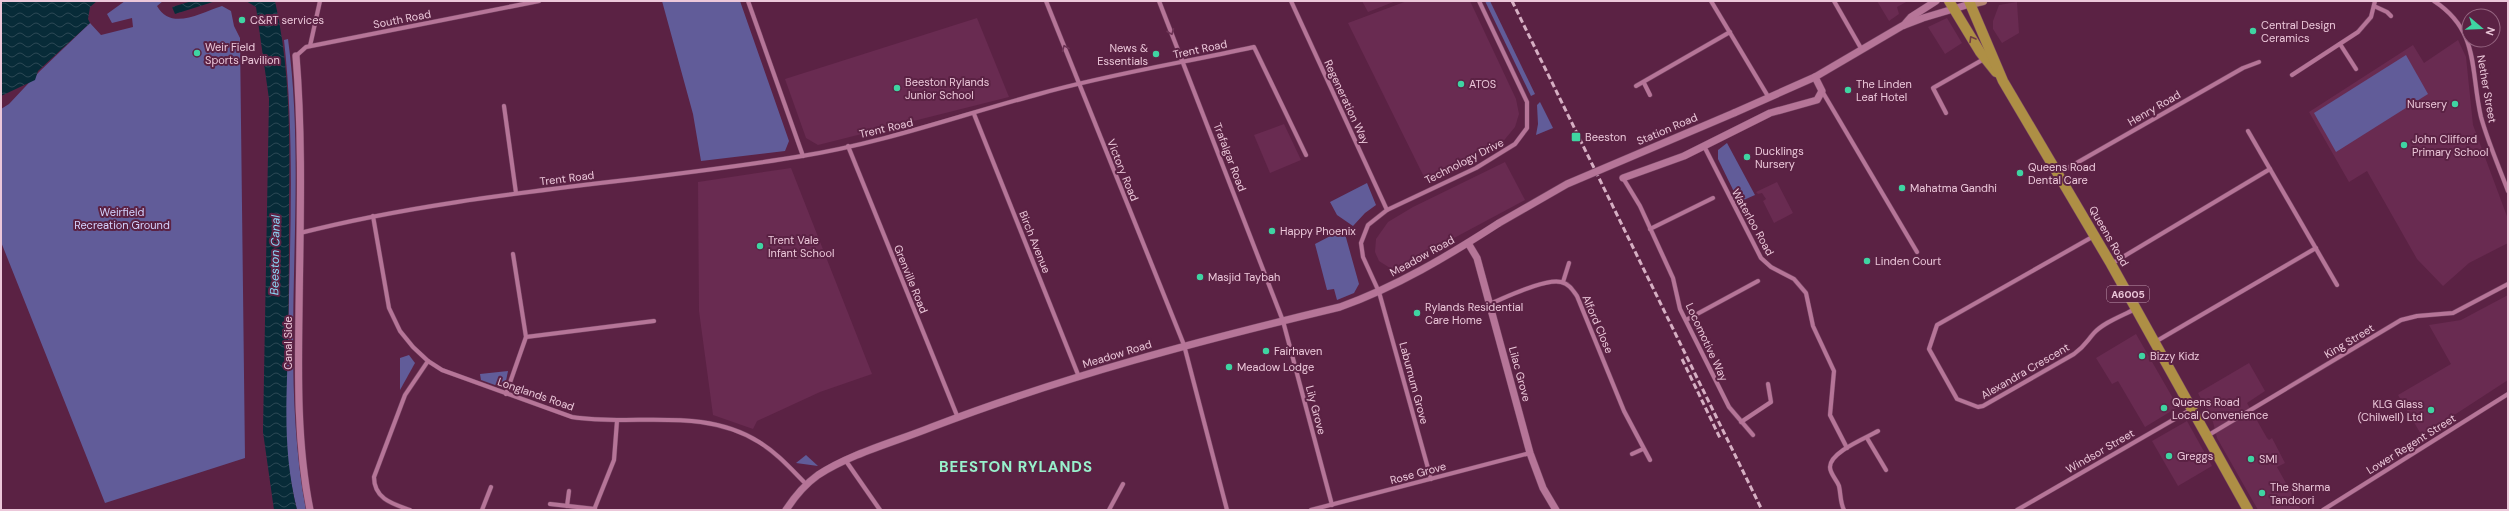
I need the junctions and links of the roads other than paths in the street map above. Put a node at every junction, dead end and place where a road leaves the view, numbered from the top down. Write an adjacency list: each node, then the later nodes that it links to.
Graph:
1 (320, 1): 21 (street)
2 (539, 1): 21 (street, South Road)
3 (748, 1): 44 (street)
4 (1046, 1): 32 (street, Victory Road, one-way to 4)
5 (1159, 1): 25 (street, Trafalgar Road, one-way to 25)
6 (1291, 1): 51 (street, Regeneration Way)
7 (1479, 1): 51 (street, Technology Drive)
8 (1711, 1): 19 (street)
9 (1834, 1): 22 (street)
10 (1936, 1): 18 (street, Station Road)
11 (1983, 1): 14 (main road, Station Road)
12 (2375, 1): 16 (street)
13 (2434, 1): 48 (street, Nether Street)
14 (1970, 3): 15 (street, Station Road); 30 (main road, Queens Road / A6005)
15 (1951, 5): 18 (street, Station Road); 24 (main road, Queens Road / A6005, one-way to 15)
16 (2374, 6): 17 (street); 20 (street)
17 (2391, 16)
18 (1902, 26): 22 (street, Station Road)
19 (1730, 32): 31 (street); 36 (street)
20 (2340, 44): 27 (street); 28 (street)
21 (310, 46): 23 (street, South Road)
22 (1862, 50): 29 (street, Station Road)
23 (296, 56): 54 (street, Canal Side)
24 (1984, 58): 30 (main road, Queens Road / A6005); 38 (street)
25 (1183, 62): 32 (street, Trent Road); 43 (street, Trent Road); 71 (street, Trafalgar Road)
26 (2259, 62): 46 (street, Henry Road)
27 (2356, 69)
28 (2292, 75)
29 (1815, 77): 34 (street); 36 (street, Station Road)
30 (2003, 81): 46 (main road, Queens Road / A6005)
31 (1644, 82): 33 (street); 35 (street)
32 (1079, 84): 39 (street, Trent Road); 74 (street, Victory Road)
33 (1636, 86)
34 (1822, 91): 42 (street); 58 (street)
35 (1650, 95)
36 (1769, 98): 56 (street, Station Road, bridge)
37 (504, 106): 49 (street)
38 (1946, 113)
39 (974, 114): 41 (street, Trent Road); 76 (street, Birch Avenue)
40 (2248, 131): 45 (street)
41 (848, 146): 44 (street, Trent Road); 81 (street, Grenville Road)
42 (1704, 146): 47 (street); 88 (street, Waterloo Road)
43 (1306, 155)
44 (803, 156): 49 (street, Trent Road)
45 (2270, 169): 57 (street); 61 (street)
46 (2059, 173): 55 (main road, Queens Road / A6005)
47 (1623, 178): 53 (street, Locomotive Way)
48 (2508, 191)
49 (516, 193): 52 (street, Trent Road)
50 (1713, 198): 53 (street)
51 (1387, 210): 66 (street, Technology Drive)
52 (373, 216): 54 (street, Trent Road); 75 (street, Longlands Road)
53 (1650, 229): 69 (street, Locomotive Way)
54 (300, 233): 103 (street, Canal Side)
55 (2094, 236): 61 (main road, Queens Road / A6005); 68 (street, Alexandra Crescent)
56 (1468, 243): 66 (street, Meadow Road); 67 (street, Lilac Grove)
57 (2316, 248): 65 (street); 73 (street)
58 (1917, 252)
59 (513, 254): 72 (street)
60 (1569, 263): 63 (street)
61 (2111, 264): 68 (main road, Queens Road / A6005)
62 (1758, 281): 69 (street)
63 (1563, 282): 67 (street); 89 (street, Alford Close)
64 (2508, 284): 86 (street, King Street)
65 (2337, 285)
66 (1379, 292): 71 (street, Meadow Road); 95 (street, Laburnum Grove)
67 (1489, 304): 90 (street, Lilac Grove)
68 (2136, 308): 73 (main road, Queens Road / A6005)
69 (1686, 320): 83 (street, Locomotive Way)
70 (654, 321): 72 (street)
71 (1283, 321): 74 (street, Meadow Road); 101 (street, Lily Grove)
72 (526, 336): 78 (street)
73 (2155, 342): 80 (main road, Queens Road / A6005)
74 (1184, 345): 76 (street, Meadow Road); 110 (street, Victory Road)
75 (428, 362): 78 (street, Longlands Road); 104 (street)
76 (1079, 377): 81 (street, Meadow Road)
77 (1768, 384): 83 (street)
78 (506, 394): 82 (street, Longlands Road)
79 (2508, 394): 116 (street, Lower Regent Street)
80 (2192, 408): 86 (main road, Queens Road / A6005); 114 (street, Windsor Street)
81 (958, 418): 93 (street, Meadow Road)
82 (617, 421): 96 (street, Longlands Road); 106 (street)
83 (1741, 422): 85 (street, Locomotive Way)
84 (1878, 431): 87 (street)
85 (1753, 436)
86 (2207, 437): 115 (main road, Queens Road / A6005)
87 (1867, 438): 88 (street); 94 (street)
88 (1847, 448): 113 (street)
89 (1643, 449): 91 (street); 92 (street, Alford Close)
90 (1530, 453): 95 (street, Rose Grove); 112 (street, Lilac Grove)
91 (1632, 454)
92 (1650, 460)
93 (846, 461): 96 (street, Meadow Road); 108 (street)
94 (1886, 470)
95 (1431, 479): 101 (street, Rose Grove)
96 (806, 484): 107 (street, Meadow Road)
97 (1123, 484): 109 (street)
98 (491, 487): 105 (street)
99 (568, 491): 102 (street)
100 (550, 504): 102 (street)
101 (1332, 505): 111 (street, Rose Grove)
102 (566, 506): 106 (street)
103 (310, 510)
104 (410, 510)
105 (482, 510)
106 (595, 510)
107 (786, 510)
108 (880, 510)
109 (1109, 510)
110 (1227, 510)
111 (1311, 510)
112 (1556, 510)
113 (1844, 510)
114 (2017, 510)
115 (2248, 510)
116 (2323, 510)

